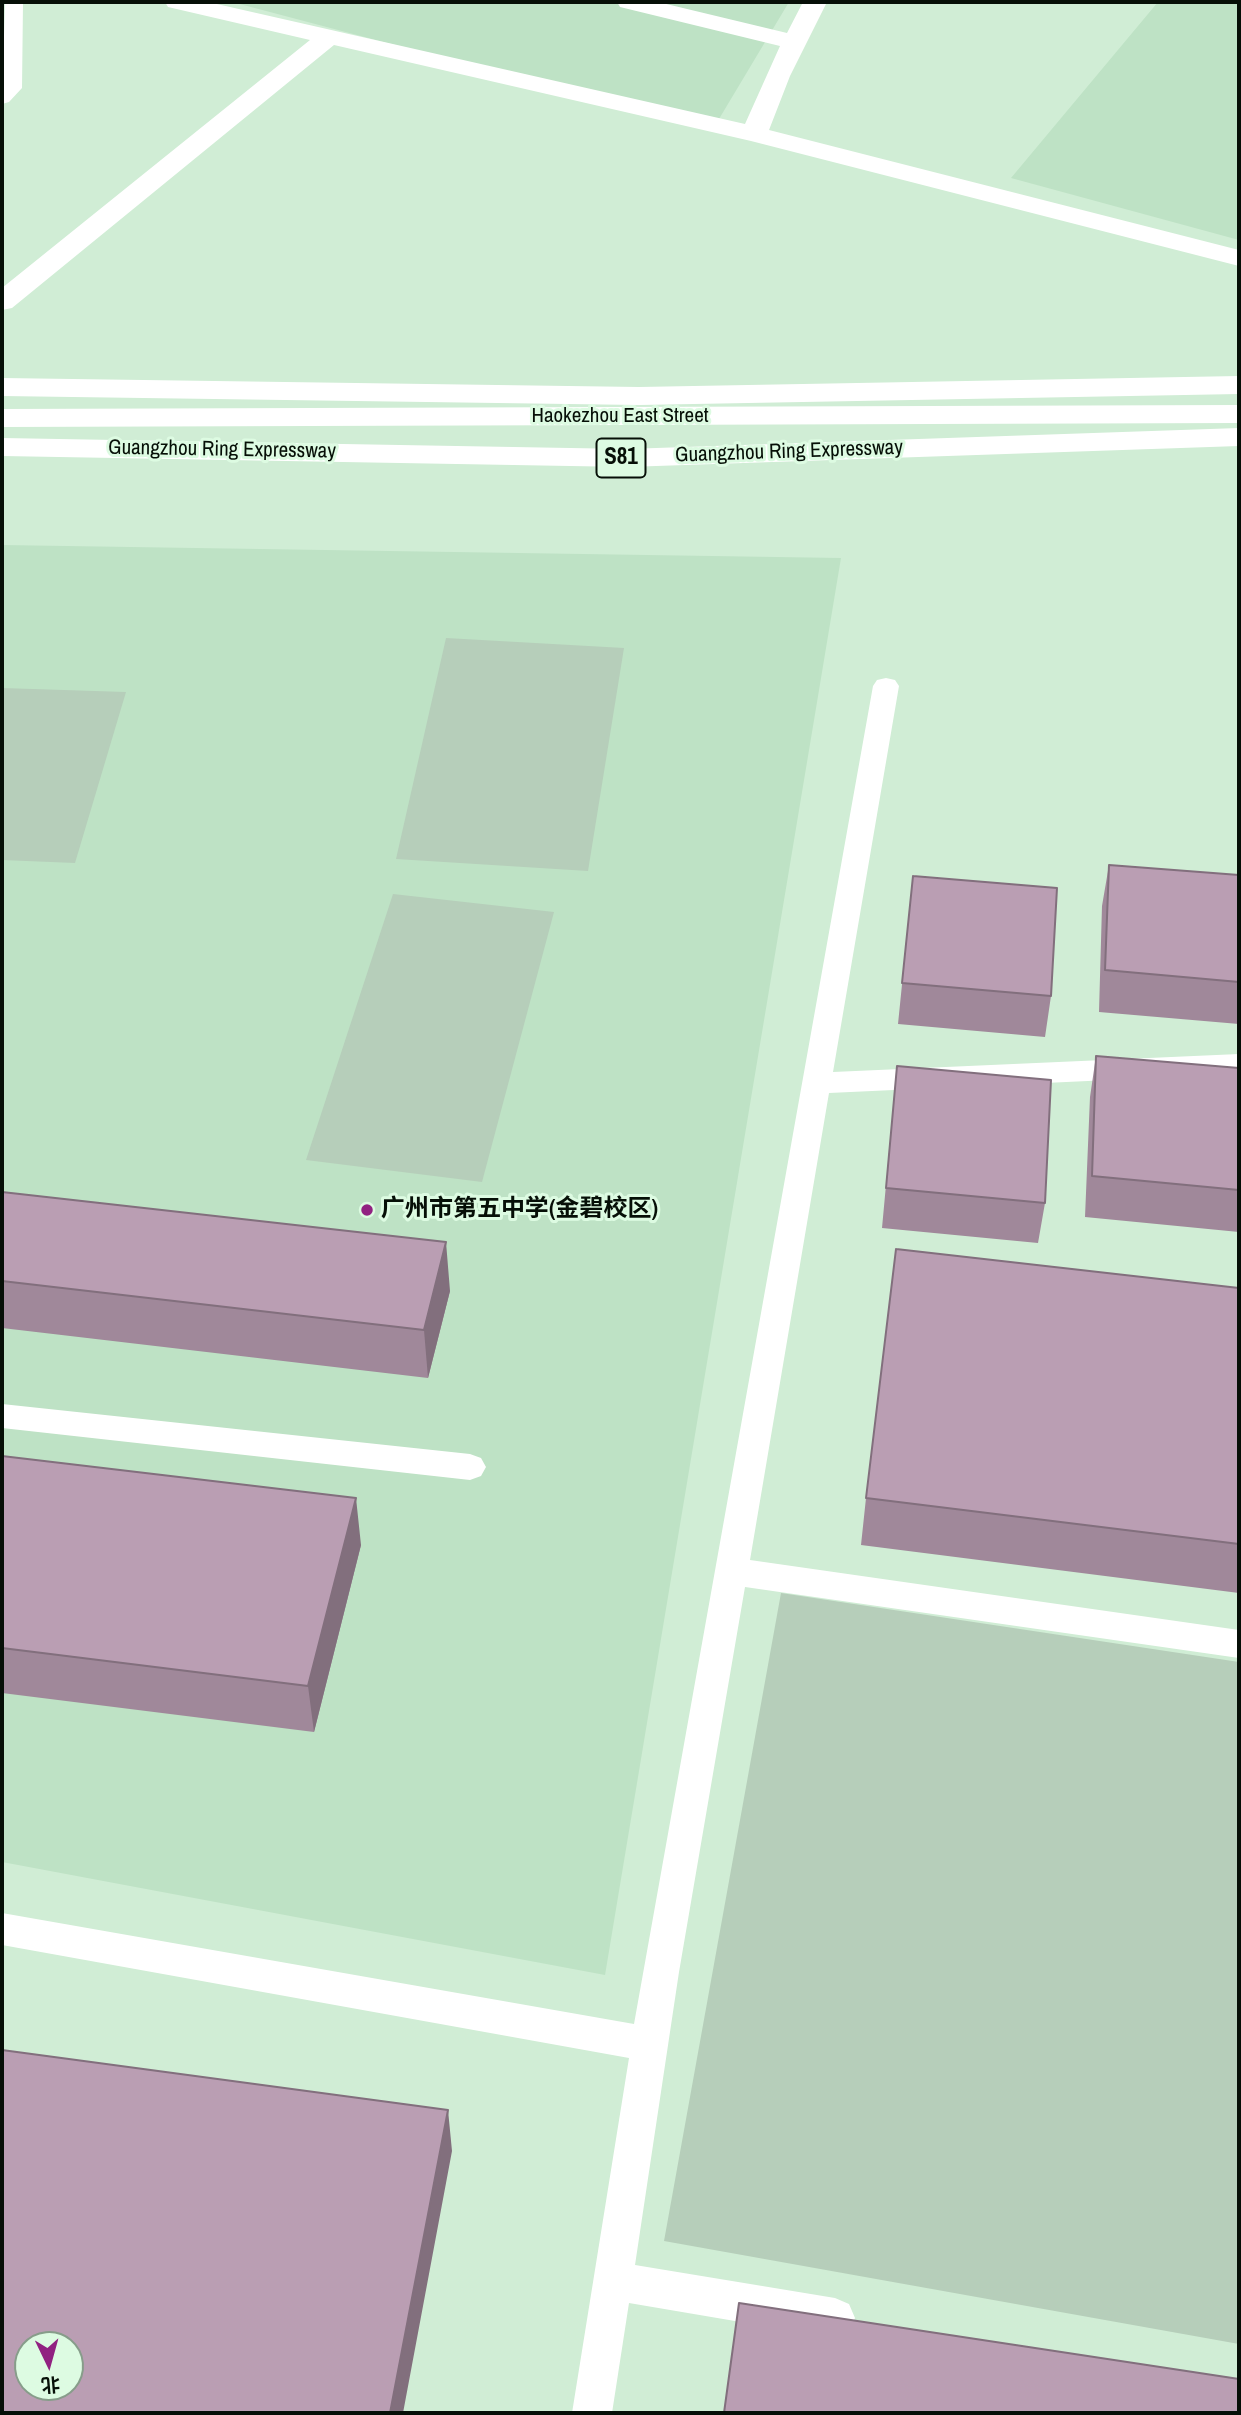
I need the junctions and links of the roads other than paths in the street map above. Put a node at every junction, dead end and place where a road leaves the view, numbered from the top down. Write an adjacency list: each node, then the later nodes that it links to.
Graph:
1 (14, 2): 7 (lane)
2 (177, 2): 5 (main road)
3 (629, 2): 6 (main road)
4 (815, 2): 6 (main road)
5 (329, 37): 8 (main road); 10 (main road)
6 (793, 42): 8 (main road)
7 (2, 98)
8 (754, 134): 9 (main road)
9 (1239, 258)
10 (2, 302)
11 (1239, 385): 12 (main road)
12 (2, 387)
13 (1239, 414): 14 (main road, Haokezhou East Street)
14 (2, 418)
15 (1239, 437): 16 (main road, Guangzhou Ring Expressway / S81)
16 (2, 447)
17 (886, 686): 19 (lane)
18 (1239, 1064): 19 (lane)
19 (816, 1083): 22 (lane)
20 (2, 1416): 21 (lane)
21 (470, 1467)
22 (731, 1571): 23 (lane); 25 (lane)
23 (1239, 1644)
24 (2, 1929): 25 (lane)
25 (649, 2044): 26 (lane)
26 (613, 2281): 27 (lane); 28 (lane)
27 (872, 2324)
28 (592, 2413)

